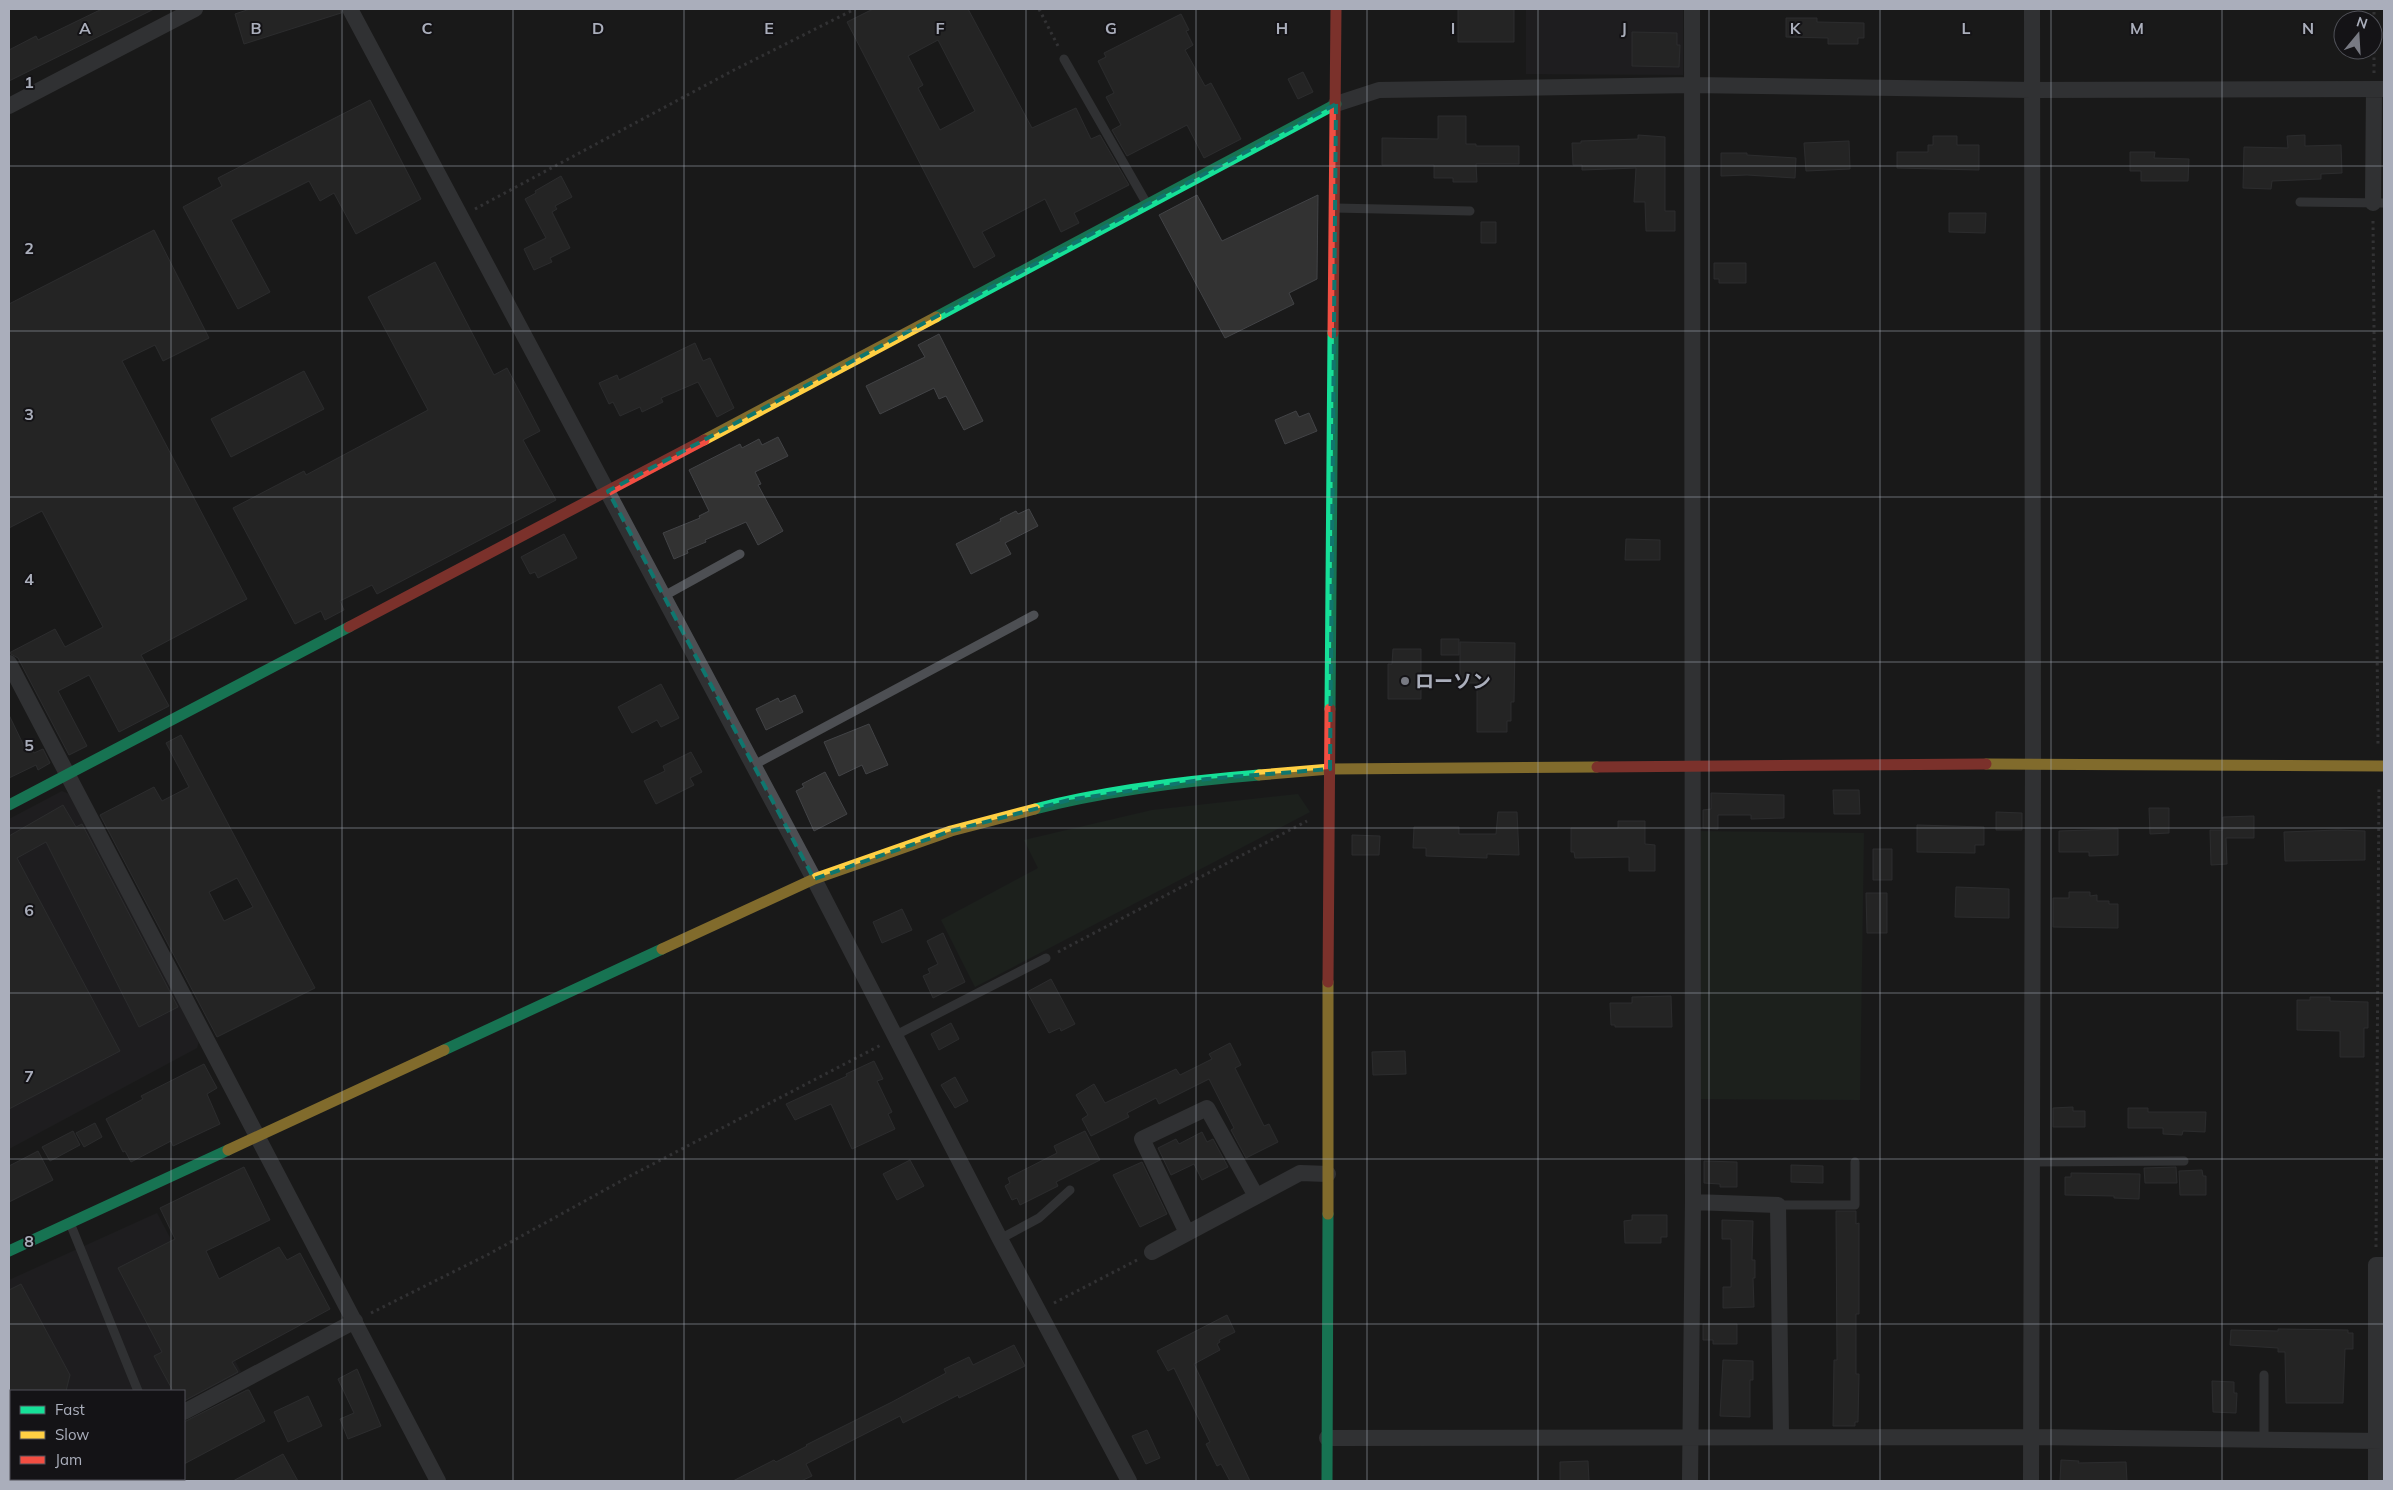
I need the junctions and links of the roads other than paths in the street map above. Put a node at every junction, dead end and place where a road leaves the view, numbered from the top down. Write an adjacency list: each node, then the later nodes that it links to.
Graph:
1 (195, 9): 11 (street)
2 (350, 9): 17 (street)
3 (1336, 9): 10 (street)
4 (1692, 9): 7 (street)
5 (2032, 9): 9 (street)
6 (1064, 59): 14 (lane)
7 (1692, 85): 9 (street); 10 (street); 24 (street)
8 (2379, 88): 9 (street); 13 (street)
9 (2032, 90): 22 (street)
10 (1336, 104): 14 (street); 15 (street)
11 (9, 106)
12 (2300, 202): 13 (lane)
13 (2379, 203)
14 (1147, 204): 17 (street)
15 (1335, 208): 16 (lane); 26 (street)
16 (1470, 211)
17 (608, 491): 19 (street); 27 (street)
18 (740, 554): 19 (lane)
19 (664, 596): 23 (street)
20 (1034, 615): 23 (lane)
21 (10, 667): 27 (street)
22 (2033, 764): 24 (street); 25 (street); 35 (street)
23 (752, 766): 29 (street)
24 (1691, 766): 26 (street); 39 (street)
25 (2381, 766)
26 (1330, 769): 29 (street); 36 (street)
27 (68, 774): 28 (street); 32 (street)
28 (9, 806)
29 (814, 879): 31 (street); 32 (street)
30 (1046, 958): 31 (lane)
31 (896, 1036): 43 (street)
32 (257, 1137): 41 (street); 47 (street)
33 (2184, 1161): 35 (lane)
34 (1855, 1162): 40 (lane)
35 (2031, 1162): 53 (street)
36 (1328, 1174): 38 (street); 54 (street)
37 (1070, 1190): 43 (lane)
38 (1256, 1196): 42 (street); 42 (street)
39 (1693, 1202): 40 (street); 51 (street)
40 (1778, 1205): 52 (street)
41 (70, 1223): 44 (street); 49 (lane)
42 (1187, 1232): 45 (street)
43 (1000, 1239): 58 (street)
44 (9, 1251)
45 (1152, 1252)
46 (2380, 1265): 56 (street)
47 (355, 1321): 50 (street); 57 (street)
48 (2264, 1375): 55 (lane)
49 (138, 1390)
50 (185, 1411)
51 (1689, 1437): 52 (street); 54 (street); 60 (street)
52 (1781, 1437): 53 (street)
53 (2031, 1437): 55 (street); 61 (street)
54 (1327, 1438): 59 (street)
55 (2264, 1440): 56 (street)
56 (2380, 1441): 62 (street)
57 (438, 1481)
58 (1129, 1481)
59 (1327, 1481)
60 (1690, 1481)
61 (2031, 1481)
62 (2376, 1481)

